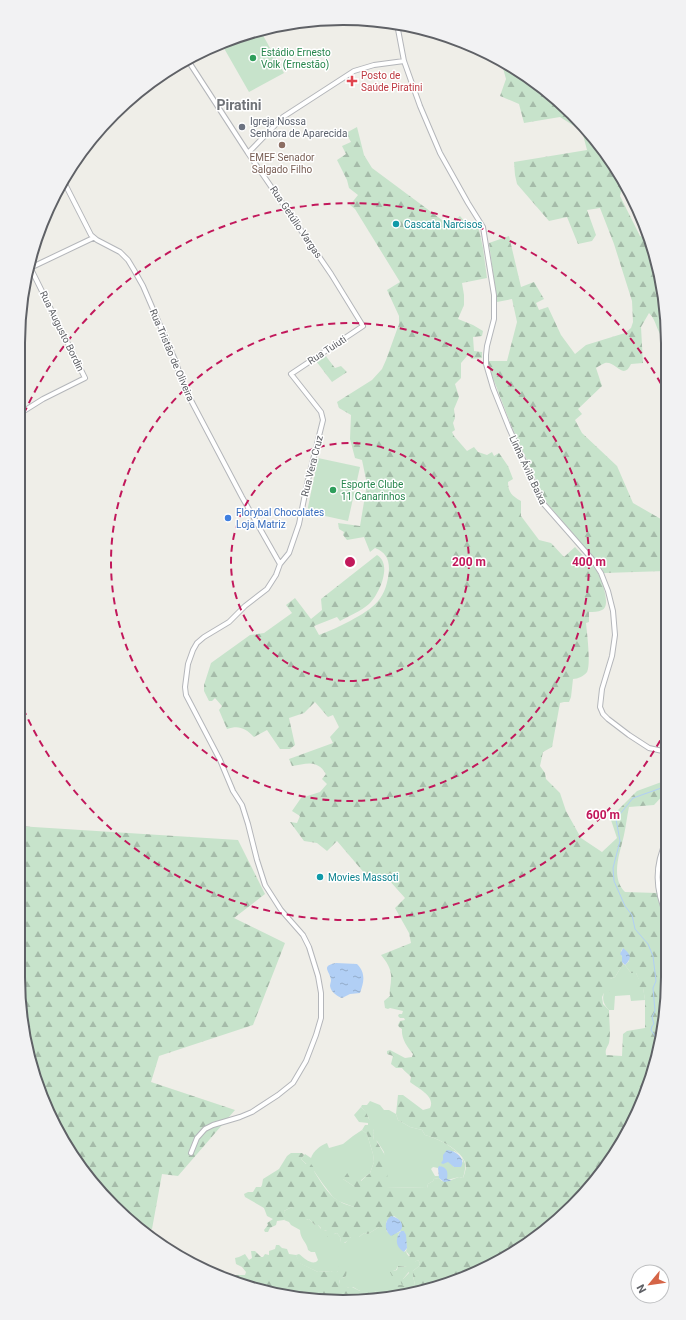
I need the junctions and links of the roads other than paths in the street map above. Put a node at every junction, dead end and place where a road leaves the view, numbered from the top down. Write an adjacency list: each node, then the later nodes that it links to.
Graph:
1 (399, 30): 2 (street)
2 (404, 61): 4 (street); 13 (street, Linha Ávila Baixa)
3 (190, 64): 4 (street, Rua Getúlio Vargas)
4 (248, 153): 9 (street, Rua Getúlio Vargas)
5 (66, 187): 6 (street)
6 (93, 238): 7 (street); 12 (street, Rua Tristão de Oliveira)
7 (35, 263)
8 (33, 274): 11 (street, Rua Augusto Bordin)
9 (363, 326): 10 (street, Rua Tuiuti)
10 (291, 374): 12 (street, Rua Vera Cruz)
11 (25, 410)
12 (280, 564): 16 (street, Rua Vera Cruz)
13 (661, 751)
14 (661, 854): 15 (street)
15 (661, 900)
16 (191, 1153)

